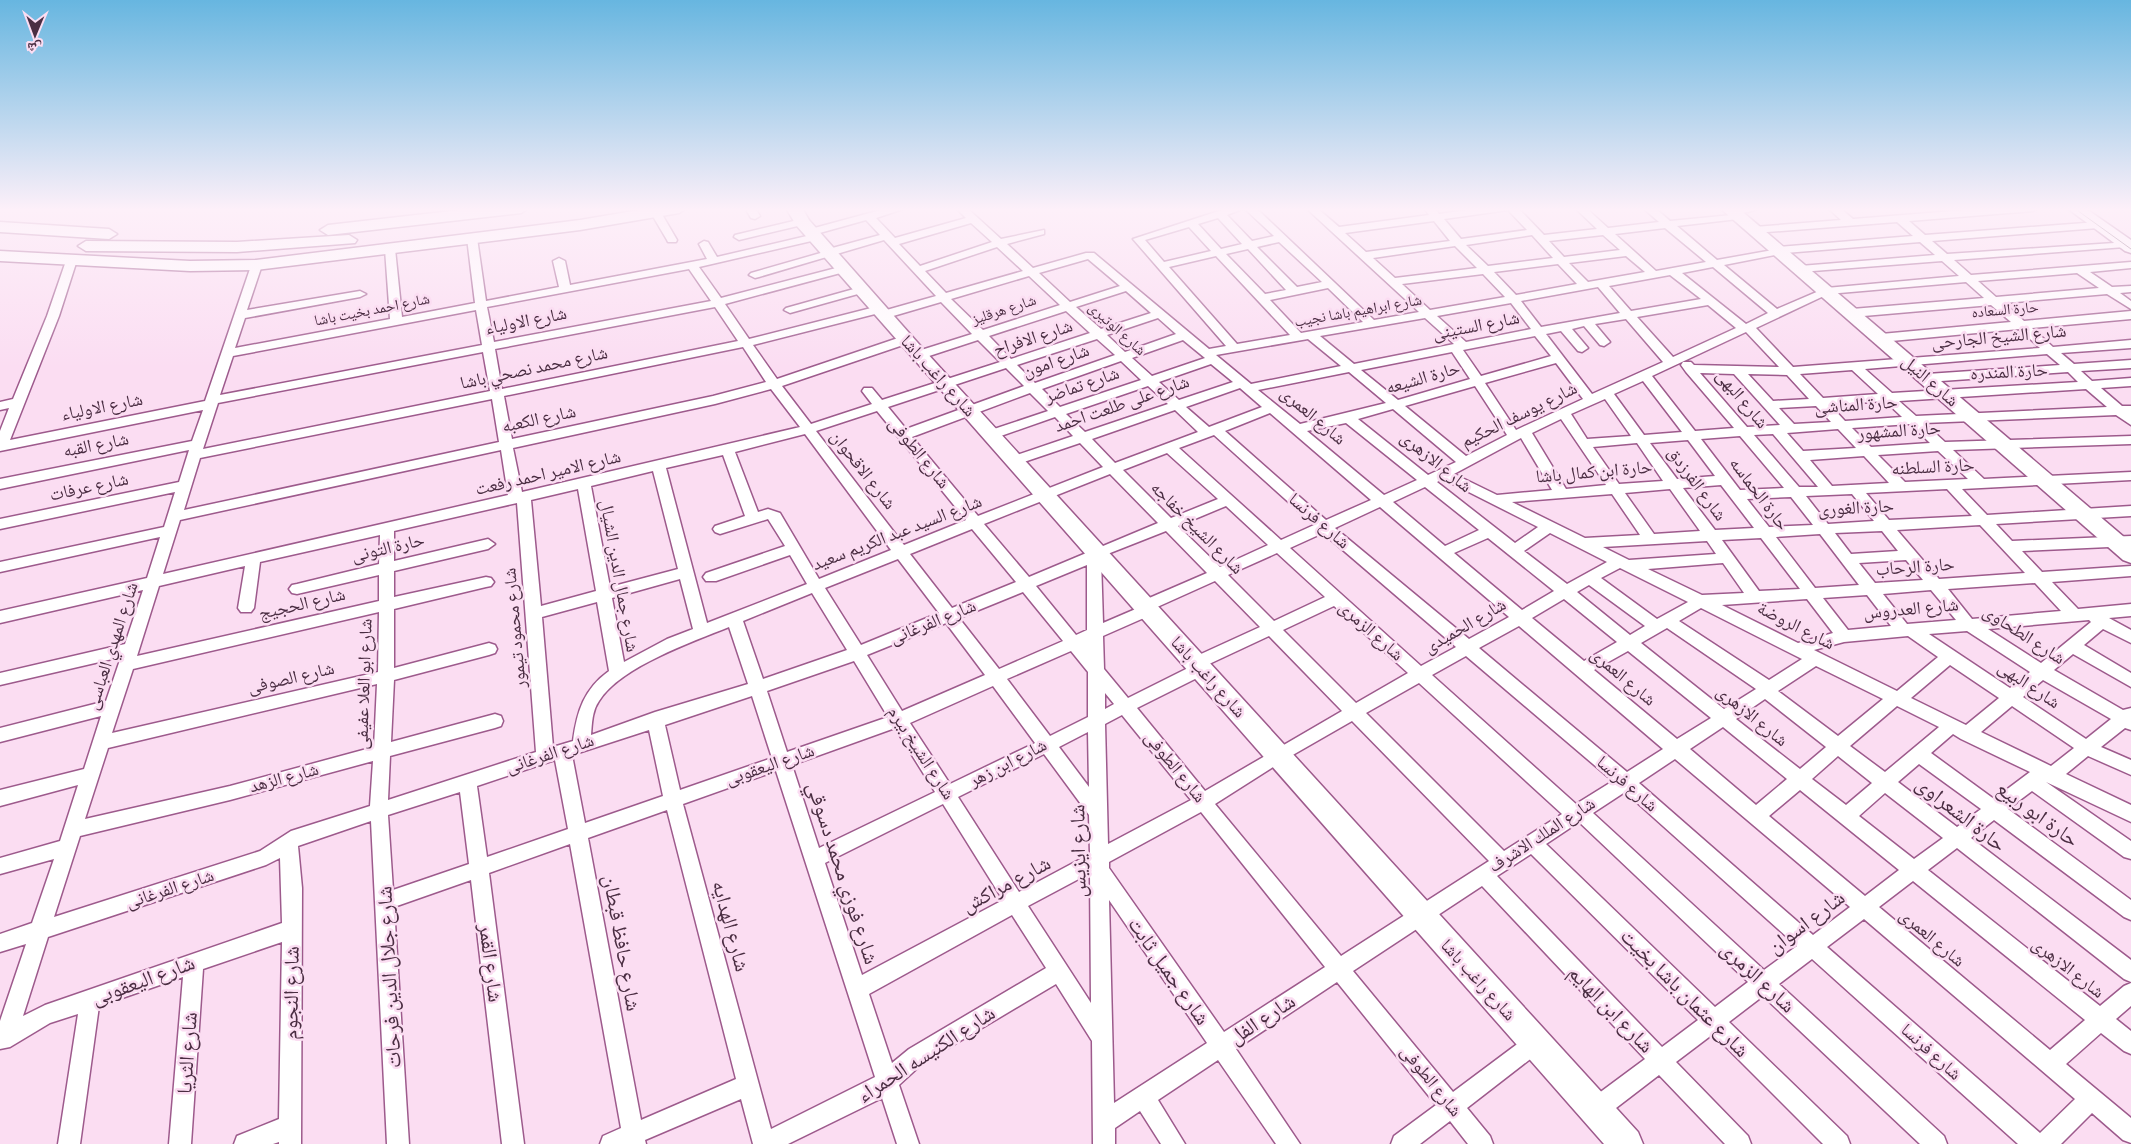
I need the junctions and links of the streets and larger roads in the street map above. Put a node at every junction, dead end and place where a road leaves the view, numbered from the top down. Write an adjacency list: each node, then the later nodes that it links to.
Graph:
1 (71, 261): 127 (street)
2 (100, 261): 34 (street)
3 (286, 261): 34 (street)
4 (391, 261): 76 (street)
5 (475, 261): 64 (street, شارع محمود تيمور)
6 (559, 261): 51 (street)
7 (711, 261): 32 (street, شارع احمد بخيت باشا)
8 (779, 261): 43 (street)
9 (783, 261): 63 (street, شارع الاولياء)
10 (837, 261): 53 (street, شارع راغب باشا)
11 (910, 261): 39 (street, شارع الشيخ خفاجه)
12 (944, 261): 39 (street)
13 (1018, 261): 41 (street, شارع الوتيرى)
14 (1066, 261): 41 (street, شارع محمد نصحي باشا)
15 (1095, 261): 49 (street, شارع العمرى)
16 (1156, 261): 36 (street)
17 (1179, 261): 36 (street)
18 (1227, 261): 59 (street)
19 (1265, 261): 56 (street)
20 (1306, 261): 47 (street)
21 (1370, 261): 46 (street)
22 (1476, 261): 40 (street)
23 (1550, 261): 40 (street)
24 (1562, 261): 50 (street)
25 (1639, 261): 44 (street)
26 (1713, 261): 33 (street)
27 (1729, 261): 33 (street, شارع ابراهيم باشا نجيب)
28 (1791, 261): 37 (street, شارع النيل)
29 (1900, 261): 37 (street)
30 (1949, 261): 45 (street)
31 (2069, 261): 38 (street)
32 (692, 264): 51 (street, شارع احمد بخيت باشا); 63 (street, شارع الاقحوان)
33 (1716, 264): 42 (street, شارع ابراهيم باشا نجيب); 72 (street)
34 (256, 265): 73 (street, شارع المهدي العباسى)
35 (2131, 265): 38 (street, شارع يوسف الحكيم)
36 (1160, 266): 94 (street)
37 (1800, 269): 54 (street, شارع النيل)
38 (2080, 269): 45 (street, شارع يوسف الحكيم); 55 (street)
39 (918, 270): 58 (street, شارع الشيخ خفاجه)
40 (1485, 270): 46 (street); 60 (street)
41 (1030, 272): 58 (street, شارع محمد نصحي باشا); 65 (street, شارع الوتيرى)
42 (1674, 272): 44 (street, شارع ابراهيم باشا نجيب); 61 (street)
43 (755, 275)
44 (1654, 275): 48 (street, شارع ابراهيم باشا نجيب)
45 (1969, 278): 54 (street, شارع يوسف الحكيم); 62 (street)
46 (1392, 282): 71 (street)
47 (1330, 284): 56 (street); 78 (street)
48 (1601, 284): 50 (street, شارع ابراهيم باشا نجيب); 74 (street, شارع البهى)
49 (1127, 286): 65 (street, شارع هرقليز); 70 (street, شارع العمرى)
50 (1586, 287): 60 (street, شارع ابراهيم باشا نجيب)
51 (565, 289): 64 (street, شارع احمد بخيت باشا)
52 (2131, 289): 55 (street)
53 (861, 290): 67 (street); 68 (street, شارع راغب باشا)
54 (1826, 291): 69 (street, شارع النيل); 72 (street, شارع يوسف الحكيم)
55 (2110, 291): 62 (street); 66 (street)
56 (1294, 292): 59 (street)
57 (360, 294): 73 (street)
58 (943, 297): 68 (street, شارع محمد نصحي باشا); 85 (street, شارع الشيخ خفاجه)
59 (1262, 298): 86 (street)
60 (1514, 299): 71 (street, شارع ابراهيم باشا نجيب); 82 (street)
61 (1710, 301): 74 (street, شارع الستينى); 81 (street)
62 (1993, 301): 69 (street); 79 (street)
63 (717, 303): 89 (street, شارع الاقحوان); 91 (street, شارع الاولياء)
64 (481, 305): 76 (street, شارع احمد بخيت باشا); 91 (street, شارع محمود تيمور)
65 (1068, 306): 83 (street, شارع الوتيرى); 85 (street, شارع هرقليز)
66 (2131, 306)
67 (790, 310)
68 (881, 312): 89 (street, شارع محمد نصحي باشا); 92 (street, شارع راغب باشا)
69 (1852, 313): 87 (street, شارع النيل)
70 (1160, 314): 83 (street, شارع الافراح); 84 (street, شارع العمرى)
71 (1428, 314): 78 (street, شارع ابراهيم باشا نجيب); 93 (street)
72 (1776, 314): 81 (street, شارع يوسف الحكيم)
73 (241, 315): 97 (street, شارع المهدي العباسى)
74 (1628, 315): 77 (street, شارع الستينى); 102 (street, شارع البهى)
75 (2131, 315): 79 (street, حارة السعاده)
76 (396, 321): 97 (street, شارع احمد بخيت باشا)
77 (1587, 322): 80 (street, شارع الستينى); 88 (street)
78 (1372, 324): 86 (street, شارع ابراهيم باشا نجيب)
79 (2020, 324): 87 (street, حارة السعاده); 96 (street)
80 (1564, 327): 82 (street, شارع الستينى); 95 (street)
81 (1746, 328): 102 (street, شارع يوسف الحكيم); 109 (street)
82 (1538, 332): 93 (street, شارع الستينى); 100 (street)
83 (1099, 334): 98 (street, شارع الوتيرى); 103 (street, شارع الافراح)
84 (1184, 334): 98 (street, شارع امون); 99 (street, شارع العمرى)
85 (980, 335): 92 (street, شارع هرقليز); 103 (street, شارع الشيخ خفاجه)
86 (1305, 335): 94 (street, شارع ابراهيم باشا نجيب); 107 (street)
87 (1881, 338): 101 (street, شارع النيل)
88 (1604, 342)
89 (746, 343): 115 (street, شارع الاقحوان); 123 (street, شارع محمد نصحي باشا)
90 (2131, 344): 96 (street, شارع الشيخ الجارحى)
91 (488, 347): 123 (street, شارع محمود تيمور); 128 (street, شارع الاولياء)
92 (912, 347): 115 (street, شارع الكعبه); 117 (street, شارع راغب باشا)
93 (1459, 347): 107 (street, شارع الستينى); 113 (street)
94 (1234, 348): 99 (street, شارع ابراهيم باشا نجيب)
95 (1582, 348)
96 (2050, 350): 101 (street, شارع الشيخ الجارحى); 106 (street)
97 (229, 353): 128 (street, شارع المهدي العباسى)
98 (1123, 356): 112 (street, شارع الوتيرى); 119 (street, شارع امون)
99 (1210, 356): 112 (street, شارع تماضر); 118 (street, شارع العمرى)
100 (1558, 358): 113 (street, حارة الشيعه); 125 (street)
101 (1909, 362): 105 (street, شارع الشيخ الجارحى); 111 (street, شارع النيل)
102 (1681, 363): 108 (street, شارع الشيخ الجارحى); 110 (street, شارع يوسف الحكيم); 148 (street, شارع البهى)
103 (1009, 364): 117 (street, شارع الافراح); 119 (street, شارع الشيخ خفاجه)
104 (2131, 364): 106 (street)
105 (1855, 366): 109 (street, شارع الشيخ الجارحى); 124 (street)
106 (2070, 368): 111 (street); 116 (street)
107 (1353, 370): 118 (street, شارع الستينى); 131 (street)
108 (1738, 370): 109 (street, شارع الشيخ الجارحى); 129 (street)
109 (1790, 371): 126 (street)
110 (1645, 375): 121 (street, شارع يوسف الحكيم); 152 (street, حارة الحماسه)
111 (1927, 378): 122 (street, شارع النيل)
112 (1150, 381): 130 (street, شارع الوتيرى); 137 (street, شارع تماضر)
113 (1478, 381): 131 (street, حارة الشيعه); 149 (street)
114 (2131, 382): 116 (street, حارة المندره)
115 (774, 384): 146 (street, شارع الاقحوان); 158 (street, شارع الكعبه)
116 (2089, 384): 122 (street, حارة المندره); 136 (street)
117 (945, 385): 133 (street, شارع الامير احمد رفعت); 135 (street, شارع راغب باشا)
118 (1245, 386): 130 (street, شارع على طلعت احمد); 134 (street, شارع العمرى)
119 (1032, 387): 135 (street, شارع امون); 137 (street, شارع الشيخ خفاجه)
120 (868, 391): 133 (street, شارع الطوفى)
121 (1607, 393): 125 (street, شارع يوسف الحكيم); 154 (street, شارع الفرزدق)
122 (1943, 393): 124 (street, حارة المندره); 139 (street, شارع النيل)
123 (497, 394): 158 (street, شارع محمود تيمور); 162 (street, شارع محمد نصحي باشا)
124 (1887, 396): 126 (street, حارة المندره); 141 (street)
125 (1590, 400): 138 (street, شارع يوسف الحكيم)
126 (1819, 401): 129 (street, حارة المندره); 143 (street)
127 (19, 402): 132 (street); 159 (street)
128 (212, 402): 159 (street, شارع الاولياء); 162 (street, شارع المهدي العباسى)
129 (1768, 404): 145 (street)
130 (1177, 405): 147 (street, شارع الوتيرى); 153 (street, شارع على طلعت احمد)
131 (1395, 405): 140 (street, حارة الشيعه); 167 (street)
132 (0, 406)
133 (881, 406): 146 (street, شارع الامير احمد رفعت); 150 (street, شارع الطوفى)
134 (1272, 408): 144 (street, شارع العمرى); 147 (street, شارع السيد عبد الكريم سعيد)
135 (968, 410): 150 (street, شارع امون); 151 (street, شارع راغب باشا)
136 (2125, 410): 139 (street, حارة المناشى); 142 (street)
137 (1057, 412): 151 (street, شارع تماضر); 153 (street, شارع الشيخ خفاجه)
138 (1563, 413): 149 (street, شارع يوسف الحكيم); 156 (street)
139 (1970, 416): 141 (street, حارة المناشى); 157 (street, شارع النيل)
140 (1348, 418): 144 (street, حارة الشيعه); 174 (street, شارع الازهرى)
141 (1912, 420): 143 (street, حارة المناشى); 161 (street)
142 (2131, 421)
143 (1842, 425): 145 (street, حارة المناشى); 164 (street)
144 (1297, 429): 191 (street, شارع العمرى)
145 (1783, 429): 148 (street, حارة المناشى); 165 (street)
146 (808, 430): 163 (street, شارع الامير احمد رفعت); 217 (street, شارع الاقحوان)
147 (1211, 431): 160 (street, شارع السيد عبد الكريم سعيد); 202 (street, شارع فرنسا)
148 (1744, 432): 152 (street, حارة المناشى); 185 (street, شارع البهى)
149 (1519, 433): 167 (street, شارع يوسف الحكيم); 186 (street)
150 (904, 434): 198 (street, شارع الطوفى)
151 (990, 436): 166 (street, شارع راغب باشا)
152 (1691, 436): 154 (street, حارة المناشى); 172 (street, حارة الحماسه)
153 (1082, 438): 166 (street, شارع على طلعت احمد); 169 (street, شارع الشيخ خفاجه)
154 (1641, 439): 156 (street, حارة المناشى); 178 (street, شارع الفرزدق)
155 (2131, 440): 157 (street, حارة المشهور)
156 (1584, 443): 182 (street)
157 (2003, 444): 161 (street, حارة المشهور); 173 (street, شارع النيل)
158 (506, 445): 189 (street, شارع محمود تيمور); 197 (street, شارع الكعبه)
159 (0, 446)
160 (1169, 447): 169 (street, شارع السيد عبد الكريم سعيد); 192 (street, شارع الزمرى)
161 (1940, 447): 164 (street, حارة المشهور); 175 (street)
162 (197, 449): 176 (street, شارع القبه); 179 (street, شارع المهدي العباسى)
163 (728, 451): 168 (street, شارع الامير احمد رفعت); 195 (street)
164 (1867, 452): 165 (street, حارة المشهور); 181 (street)
165 (1799, 456): 184 (street)
166 (1013, 461): 187 (street, شارع راغب باشا)
167 (1464, 462): 170 (street, شارع يوسف الحكيم)
168 (659, 467): 177 (street, شارع الامير احمد رفعت); 230 (street)
169 (1112, 469): 187 (street, شارع السيد عبد الكريم سعيد); 200 (street, شارع الشيخ خفاجه)
170 (1443, 474): 174 (street, شارع يوسف الحكيم); 190 (street, شارع الروضة)
171 (2131, 476): 173 (street, حارة السلطنه)
172 (1725, 480): 178 (street, حارة ابن كمال باشا); 188 (street, حارة الحماسه)
173 (2045, 480): 175 (street, حارة السلطنه); 194 (street, شارع النيل)
174 (1427, 481): 191 (street, شارع يوسف الحكيم); 207 (street, شارع الازهرى)
175 (1980, 483): 180 (street, حارة السلطنه)
176 (0, 484)
177 (584, 484): 189 (street, شارع الامير احمد رفعت); 243 (street, شارع جمال الدين الشيال)
178 (1674, 484): 182 (street, حارة ابن كمال باشا); 209 (street, شارع الفرزدق)
179 (185, 485): 197 (street, شارع المهدي العباسى); 199 (street, شارع عرفات)
180 (1951, 485): 181 (street, حارة السلطنه); 196 (street)
181 (1901, 487): 183 (street, حارة السلطنه)
182 (1615, 489): 186 (street, حارة ابن كمال باشا); 210 (street)
183 (1855, 489): 184 (street, حارة السلطنه); 201 (street, شارع الطحاوى)
184 (1829, 491): 185 (street, حارة السلطنه)
185 (1794, 492): 188 (street, حارة السلطنه); 206 (street, شارع البهى)
186 (1562, 494): 190 (street, حارة ابن كمال باشا)
187 (1043, 495): 198 (street, شارع السيد عبد الكريم سعيد); 220 (street, شارع راغب باشا)
188 (1737, 496): 208 (street, حارة الحماسه)
189 (520, 498): 204 (street, شارع الامير احمد رفعت); 252 (street, شارع محمود تيمور)
190 (1496, 499): 203 (street, شارع الروضة)
191 (1382, 500): 202 (street, شارع يوسف الحكيم); 219 (street, شارع العمرى)
192 (1226, 501): 200 (street, شارع الفرغانى); 215 (street, شارع الزمرى)
193 (2131, 511): 194 (street, حارة الغورى)
194 (2083, 514): 196 (street, حارة الغورى); 211 (street, شارع النيل)
195 (753, 518): 205 (street, شارع الشيخ بيرم); 216 (street, شارع الشيخ بيرم)
196 (1984, 520): 201 (street, حارة الغورى); 214 (street)
197 (173, 523): 227 (street, شارع الكعبه); 235 (street, شارع المهدي العباسى)
198 (976, 523): 217 (street, شارع السيد عبد الكريم سعيد); 237 (street, شارع الطوفى)
199 (0, 524)
200 (1167, 524): 220 (street, شارع الفرغانى); 231 (street, شارع الشيخ خفاجه)
201 (1886, 525): 206 (street, حارة الغورى); 221 (street, شارع الطحاوى)
202 (1324, 526): 215 (street, شارع يوسف الحكيم); 270 (street, شارع فرنسا)
203 (1549, 526): 212 (street, شارع الروضة); 218 (street)
204 (387, 528): 224 (street, شارع الامير احمد رفعت); 228 (street, شارع ابو العلا عفيفى)
205 (720, 529)
206 (1823, 529): 208 (street, حارة الغورى); 225 (street, شارع البهى)
207 (1490, 531): 218 (street, شارع الازهرى); 219 (street)
208 (1765, 532): 209 (street, حارة الغورى); 244 (street, حارة الحماسه)
209 (1711, 536): 210 (street, حارة الغورى); 223 (street, شارع الفرزدق)
210 (1650, 539): 212 (street, حارة الغورى)
211 (2123, 541): 214 (street); 222 (street, شارع النيل)
212 (1584, 543): 226 (street, شارع الروضة)
213 (488, 544): 228 (street, حارة التونى)
214 (2010, 546): 233 (street)
215 (1278, 547): 231 (street, شارع يوسف الحكيم); 246 (street, شارع الزمرى)
216 (794, 548): 232 (street); 238 (street, شارع الشيخ بيرم)
217 (901, 551): 238 (street, شارع السيد عبد الكريم سعيد); 253 (street, شارع الاقحوان)
218 (1514, 551): 242 (street, شارع الازهرى)
219 (1444, 552): 257 (street, شارع العمرى)
220 (1096, 555): 237 (street, شارع الفرغانى); 250 (street, شارع راغب باشا); 263 (street, شارع ايزيس)
221 (1911, 555): 225 (street); 239 (street, شارع الطحاوى)
222 (2131, 555)
223 (1727, 558): 226 (street); 245 (street, شارع الفرزدق)
224 (253, 559): 235 (street, شارع الامير احمد رفعت); 249 (street)
225 (1847, 559): 241 (street, شارع البهى)
226 (1624, 563): 234 (street, شارع الحميدى); 247 (street, شارع الروضة)
227 (0, 567)
228 (387, 568): 240 (street, حارة التونى); 248 (street, شارع ابو العلا عفيفى)
229 (2131, 571): 233 (street, حارة الرحاب)
230 (686, 572): 243 (street); 262 (street)
231 (1217, 574): 250 (street, شارع يوسف الحكيم); 260 (street, شارع الشيخ خفاجه)
232 (711, 577)
233 (2039, 577): 239 (street, حارة الرحاب); 254 (street)
234 (1590, 578): 242 (street, شارع الحميدى); 259 (street, حارة الشعراوى)
235 (154, 581): 255 (street, شارع الامير احمد رفعت); 269 (street, شارع المهدي العباسى)
236 (486, 582): 248 (street, شارع الحجيج)
237 (1026, 584): 253 (street, شارع الفرغانى); 266 (street, شارع الطوفى)
238 (815, 585): 256 (street, شارع السيد عبد الكريم سعيد); 273 (street, شارع الشيخ بيرم)
239 (1936, 585): 241 (street, حارة الرحاب); 258 (street, شارع الطحاوى)
240 (297, 589)
241 (1871, 589): 244 (street, حارة الرحاب); 261 (street, شارع البهى)
242 (1565, 592): 257 (street, شارع الحميدى); 267 (street, شارع الازهرى)
243 (603, 594): 252 (street); 281 (street, شارع جمال الدين الشيال)
244 (1811, 594): 245 (street, حارة الرحاب); 264 (street, حارة الحماسه)
245 (1756, 598): 247 (street, حارة الرحاب)
246 (1335, 599): 260 (street, شارع ابن زهر); 282 (street, شارع الزمرى)
247 (1702, 601): 259 (street); 272 (street, شارع الروضة)
248 (387, 605): 276 (street, شارع الحجيج); 283 (street, شارع ابو العلا عفيفى)
249 (246, 608)
250 (1146, 608): 263 (street, شارع اليعقوبى); 277 (street, شارع راغب باشا)
251 (2131, 610): 254 (street, شارع العدروس)
252 (533, 614): 310 (street, شارع محمود تيمور)
253 (949, 616): 273 (street, شارع الفرغانى); 284 (street, شارع الاقحوان)
254 (2089, 616): 258 (street, شارع العدروس); 265 (street); 268 (street)
255 (0, 617)
256 (734, 617): 262 (street, شارع السيد عبد الكريم سعيد); 287 (street, شارع فوزي محمد دسوقي)
257 (1521, 617): 270 (street, شارع الحميدى); 278 (street, شارع العمرى)
258 (1968, 624): 261 (street, شارع العدروس); 280 (street, شارع الطحاوى)
259 (1664, 625): 267 (street); 288 (street, حارة الشعراوى)
260 (1271, 629): 277 (street, شارع ابن زهر); 293 (street, شارع الشيخ خفاجه)
261 (1906, 629): 264 (street, شارع العدروس); 274 (street, شارع البهى)
262 (701, 630): 281 (street, شارع السيد عبد الكريم سعيد)
263 (1096, 634): 266 (street, شارع اليعقوبى); 279 (street, شارع ايزيس)
264 (1844, 636): 272 (street, شارع العدروس)
265 (2131, 637)
266 (1074, 643): 279 (street, شارع الطوفى); 284 (street, شارع اليعقوبى)
267 (1630, 644): 278 (street); 294 (street, شارع الازهرى)
268 (2073, 646): 280 (street); 286 (street)
269 (132, 648): 276 (street, شارع المهدي العباسى); 285 (street)
270 (1468, 648): 282 (street, شارع الحميدى); 318 (street, شارع فرنسا)
271 (489, 649): 283 (street, شارع الصوفى)
272 (1798, 649): 275 (street, شارع الروضة)
273 (858, 653): 287 (street, شارع الفرغانى); 297 (street, شارع الشيخ بيرم)
274 (1950, 656): 289 (street); 290 (street, شارع البهى)
275 (1816, 658): 288 (street, شارع الملك الاشرف); 289 (street, شارع الروضة)
276 (127, 664): 291 (street, شارع المهدي العباسى)
277 (1198, 666): 292 (street, شارع ابن زهر); 312 (street, شارع راغب باشا)
278 (1583, 669): 307 (street, شارع العمرى)
279 (1096, 670): 292 (street, شارع الطوفى); 298 (street, شارع ايزيس)
280 (2042, 671): 290 (street); 295 (street, شارع الطحاوى)
281 (618, 674): 305 (street, شارع السيد عبد الكريم سعيد)
282 (1420, 675): 293 (street, شارع الحميدى); 327 (street, شارع الزمرى)
283 (386, 676): 303 (street, شارع الصوفى); 309 (street, شارع ابو العلا عفيفى)
284 (996, 677): 297 (street, شارع اليعقوبى); 304 (street, شارع الاقحوان)
285 (0, 679)
286 (2131, 681)
287 (756, 688): 296 (street, شارع الفرغانى); 313 (street, شارع فوزي محمد دسوقي)
288 (1766, 689): 294 (street, شارع الملك الاشرف); 306 (street, حارة الشعراوى)
289 (1896, 698): 300 (street, شارع الروضة); 306 (street)
290 (2011, 698): 301 (street); 308 (street, شارع البهى)
291 (113, 706): 302 (street); 303 (street, شارع المهدي العباسى)
292 (1125, 706): 298 (street, شارع ابن زهر); 324 (street, شارع الطوفى)
293 (1354, 712): 312 (street, شارع الحميدى); 339 (street, شارع الشيخ خفاجه)
294 (1723, 718): 307 (street, شارع الملك الاشرف); 317 (street, شارع الازهرى)
295 (2128, 718): 308 (street, شارع اسوان)
296 (655, 720): 305 (street, شارع الفرغانى); 323 (street, شارع الهدايه)
297 (899, 720): 313 (street, شارع اليعقوبى); 321 (street, شارع الشيخ بيرم)
298 (1096, 720): 304 (street, شارع ابن زهر); 329 (street, شارع ايزيس)
299 (495, 722): 309 (street, شارع الزهد)
300 (1951, 726): 301 (street, شارع الروضة); 311 (street)
301 (1967, 734): 316 (street, شارع الروضة)
302 (0, 735)
303 (101, 743): 315 (street, شارع المهدي العباسى)
304 (1046, 743): 321 (street, شارع ابن زهر); 329 (street, شارع الاقحوان)
305 (581, 744): 310 (street, شارع الفرغانى)
306 (1838, 747): 317 (street); 320 (street, حارة الشعراوى)
307 (1676, 748): 318 (street, شارع الملك الاشرف); 330 (street, شارع العمرى)
308 (2087, 748): 314 (street, شارع البهى); 316 (street, شارع اسوان)
309 (382, 752): 325 (street, شارع ابو العلا عفيفى); 333 (street, شارع الزهد)
310 (554, 753): 319 (street, شارع الفرغانى); 332 (street, شارع حافظ قبطان)
311 (1918, 753): 320 (street); 326 (street, حارة ابو ربيع)
312 (1278, 755): 324 (street, شارع مراكش); 349 (street, شارع راغب باشا)
313 (781, 761): 323 (street, شارع اليعقوبى); 338 (street, شارع فوزي محمد دسوقي)
314 (2131, 768)
315 (91, 774): 322 (street); 333 (street, شارع المهدي العباسى)
316 (2043, 777): 326 (street, شارع اسوان); 328 (street, شارع الروضة); 337 (street)
317 (1799, 779): 330 (street); 331 (street, شارع الازهرى)
318 (1625, 781): 327 (street, شارع الملك الاشرف); 353 (street, شارع فرنسا)
319 (467, 782): 325 (street, شارع الفرغانى); 342 (street, شارع القمر)
320 (1884, 783): 331 (street); 334 (street, حارة الشعراوى)
321 (947, 793): 338 (street, شارع ابن زهر); 346 (street, شارع الشيخ بيرم)
322 (0, 798)
323 (673, 799): 332 (street, شارع اليعقوبى); 372 (street, شارع الهدايه)
324 (1204, 802): 340 (street, شارع مراكش); 355 (street, شارع الطوفى)
325 (379, 810): 335 (street, شارع الفرغانى); 345 (street, شارع جلال الدين فرحات)
326 (1995, 810): 334 (street, شارع اسوان); 348 (street, حارة ابو ربيع)
327 (1577, 812): 336 (street, شارع الملك الاشرف); 358 (street, شارع الزمرى)
328 (2131, 814)
329 (1100, 815): 340 (street, شارع ايزيس)
330 (1756, 816): 347 (street, شارع العمرى)
331 (1846, 816): 343 (street, شارع الازهرى)
332 (578, 833): 342 (street, شارع اليعقوبى); 380 (street, شارع حافظ قبطان)
333 (70, 839): 341 (street, شارع الزهد); 351 (street, شارع المهدي العباسى)
334 (1957, 839): 343 (street, شارع اسوان); 357 (street, حارة الشعراوى)
335 (288, 842): 350 (street, شارع النجوم); 351 (street, شارع الفرغانى)
336 (1532, 842): 339 (street, شارع الملك الاشرف); 363 (street, شارع عثمان باشا بخيت)
337 (2131, 852)
338 (815, 859): 359 (street, شارع فوزي محمد دسوقي)
339 (1502, 861): 344 (street, شارع الملك الاشرف)
340 (1101, 865): 346 (street, شارع مراكش); 364 (street, شارع ايزيس); 368 (street, شارع جميل ثابت)
341 (0, 866)
342 (479, 868): 345 (street, شارع اليعقوبى); 385 (street, شارع القمر)
343 (1914, 871): 347 (street, شارع اسوان); 362 (street, شارع الازهرى)
344 (1482, 874): 349 (street, شارع الملك الاشرف); 369 (street, شارع ابن الهايم)
345 (386, 902): 384 (street, شارع جلال الدين فرحات)
346 (1017, 904): 356 (street, شارع الشيخ بيرم); 359 (street, شارع مراكش)
347 (1865, 908): 353 (street, شارع اسوان); 370 (street, شارع العمرى)
348 (2131, 910)
349 (1420, 914): 355 (street, شارع الفل); 366 (street, شارع راغب باشا)
350 (292, 928): 354 (street, شارع اليعقوبى); 379 (street, شارع النجوم)
351 (40, 931): 352 (street, شارع الفرغانى); 365 (street, شارع المهدي العباسى)
352 (0, 943)
353 (1812, 947): 358 (street, شارع اسوان); 398 (street, شارع فرنسا)
354 (194, 962): 361 (street, شارع اليعقوبى); 382 (street, شارع الثريا)
355 (1339, 968): 368 (street, شارع الفل); 375 (street, شارع الطوفى)
356 (1058, 971): 364 (street, شارع الشيخ بيرم); 371 (street, شارع الكنيسه الحمراء)
357 (2131, 972)
358 (1764, 983): 363 (street, شارع اسوان); 397 (street, شارع الزمرى)
359 (857, 989): 371 (street, شارع فوزي محمد دسوقي)
360 (2131, 993): 362 (street)
361 (90, 999): 365 (street, شارع اليعقوبى); 381 (street)
362 (2101, 1019): 367 (street, شارع الازهرى); 370 (street)
363 (1714, 1021): 369 (street, شارع اسوان); 396 (street, شارع عثمان باشا بخيت)
364 (1101, 1037): 377 (street, شارع ايزيس)
365 (2, 1041)
366 (1535, 1043): 375 (street); 376 (street, شارع راغب باشا)
367 (2131, 1044)
368 (1221, 1046): 373 (street, شارع الفل); 391 (street, شارع جميل ثابت)
369 (1661, 1061): 376 (street, شارع اسوان); 395 (street, شارع ابن الهايم)
370 (2050, 1064): 374 (street, شارع العمرى)
371 (888, 1082): 387 (street, شارع الكنيسه الحمراء); 388 (street, شارع فوزي محمد دسوقي)
372 (748, 1085): 380 (street); 387 (street, شارع الهدايه)
373 (1144, 1097): 377 (street, شارع الفل); 390 (street)
374 (2091, 1099): 378 (street, شارع العمرى); 399 (street)
375 (1451, 1106): 392 (street); 393 (street, شارع الطوفى)
376 (1595, 1110): 394 (street, شارع راغب باشا)
377 (1103, 1122): 389 (street, شارع ايزيس)
378 (2131, 1132)
379 (290, 1135): 383 (street)
380 (634, 1139): 386 (street)
381 (69, 1144)
382 (180, 1144)
383 (245, 1144)
384 (398, 1144)
385 (513, 1144)
386 (611, 1144)
387 (764, 1144)
388 (908, 1144)
389 (1104, 1144)
390 (1174, 1144)
391 (1289, 1144)
392 (1402, 1144)
393 (1482, 1144)
394 (1626, 1144)
395 (1740, 1144)
396 (1839, 1144)
397 (1936, 1144)
398 (2034, 1144)
399 (2045, 1144)

